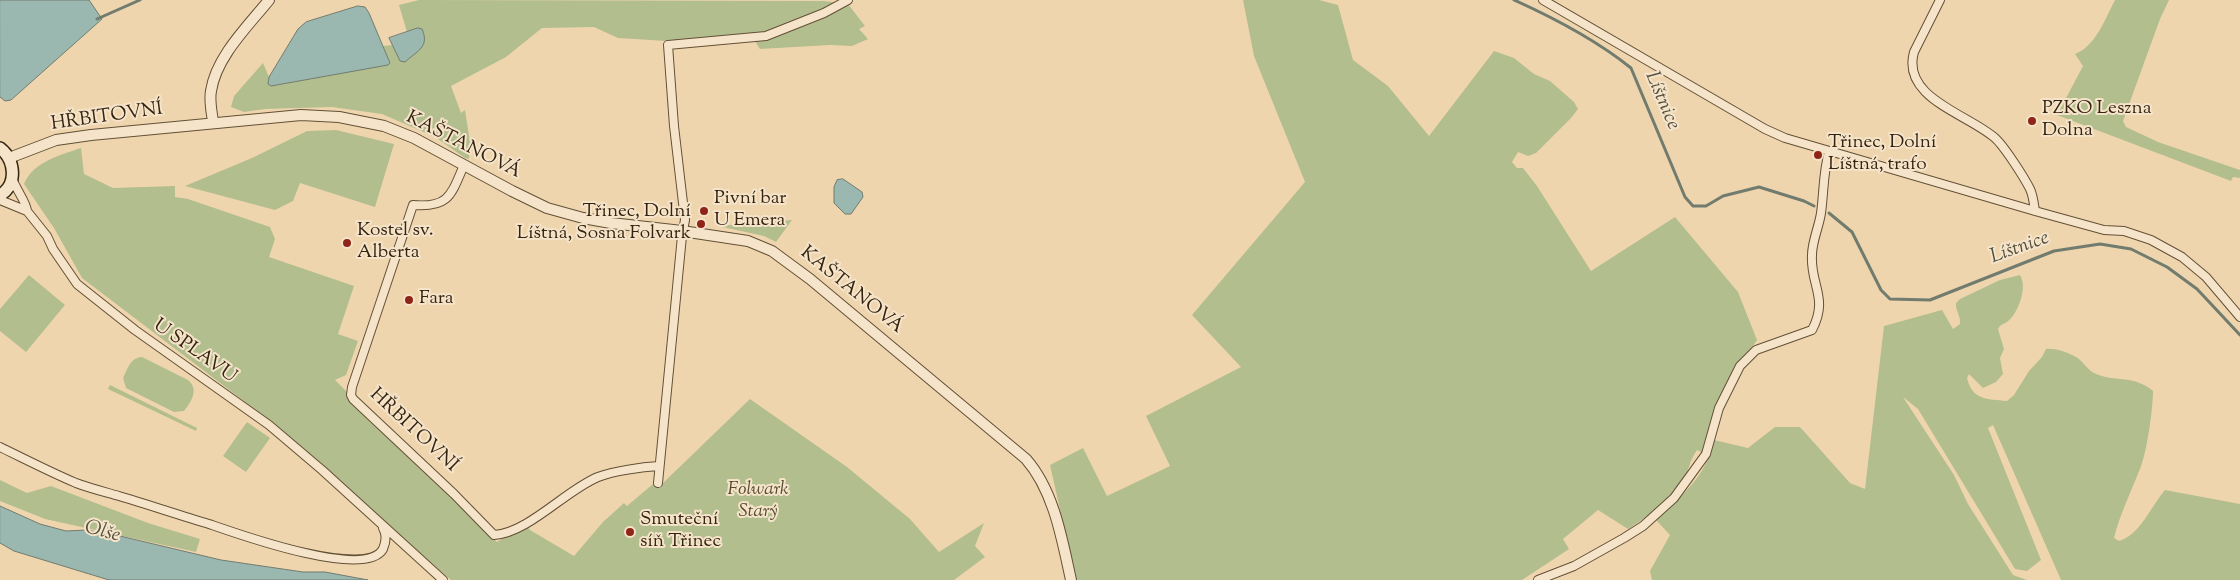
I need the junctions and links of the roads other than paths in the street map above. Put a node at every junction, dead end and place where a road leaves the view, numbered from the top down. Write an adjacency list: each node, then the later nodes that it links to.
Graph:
1 (269, 0): 5 (street)
2 (848, 0): 15 (street)
3 (1543, 0): 7 (street)
4 (1940, 0): 14 (street)
5 (213, 122): 8 (street, HŘBITOVNÍ); 9 (street, KAŠTANOVÁ)
6 (0, 148): 8 (main road)
7 (1829, 152): 14 (street); 23 (street)
8 (9, 158): 10 (main road)
9 (464, 165): 15 (street, KAŠTANOVÁ); 18 (street, HŘBITOVNÍ)
10 (12, 178): 11 (main road); 13 (street)
11 (0, 195)
12 (0, 200): 13 (street, U SPLAVU)
13 (27, 211): 20 (street, U SPLAVU)
14 (2035, 211): 16 (street)
15 (682, 230): 18 (street); 22 (street, KAŠTANOVÁ)
16 (2240, 317)
17 (0, 447): 20 (street)
18 (660, 466): 19 (street)
19 (658, 483)
20 (381, 524): 21 (street, U SPLAVU)
21 (443, 580)
22 (1071, 580)
23 (1538, 580)

